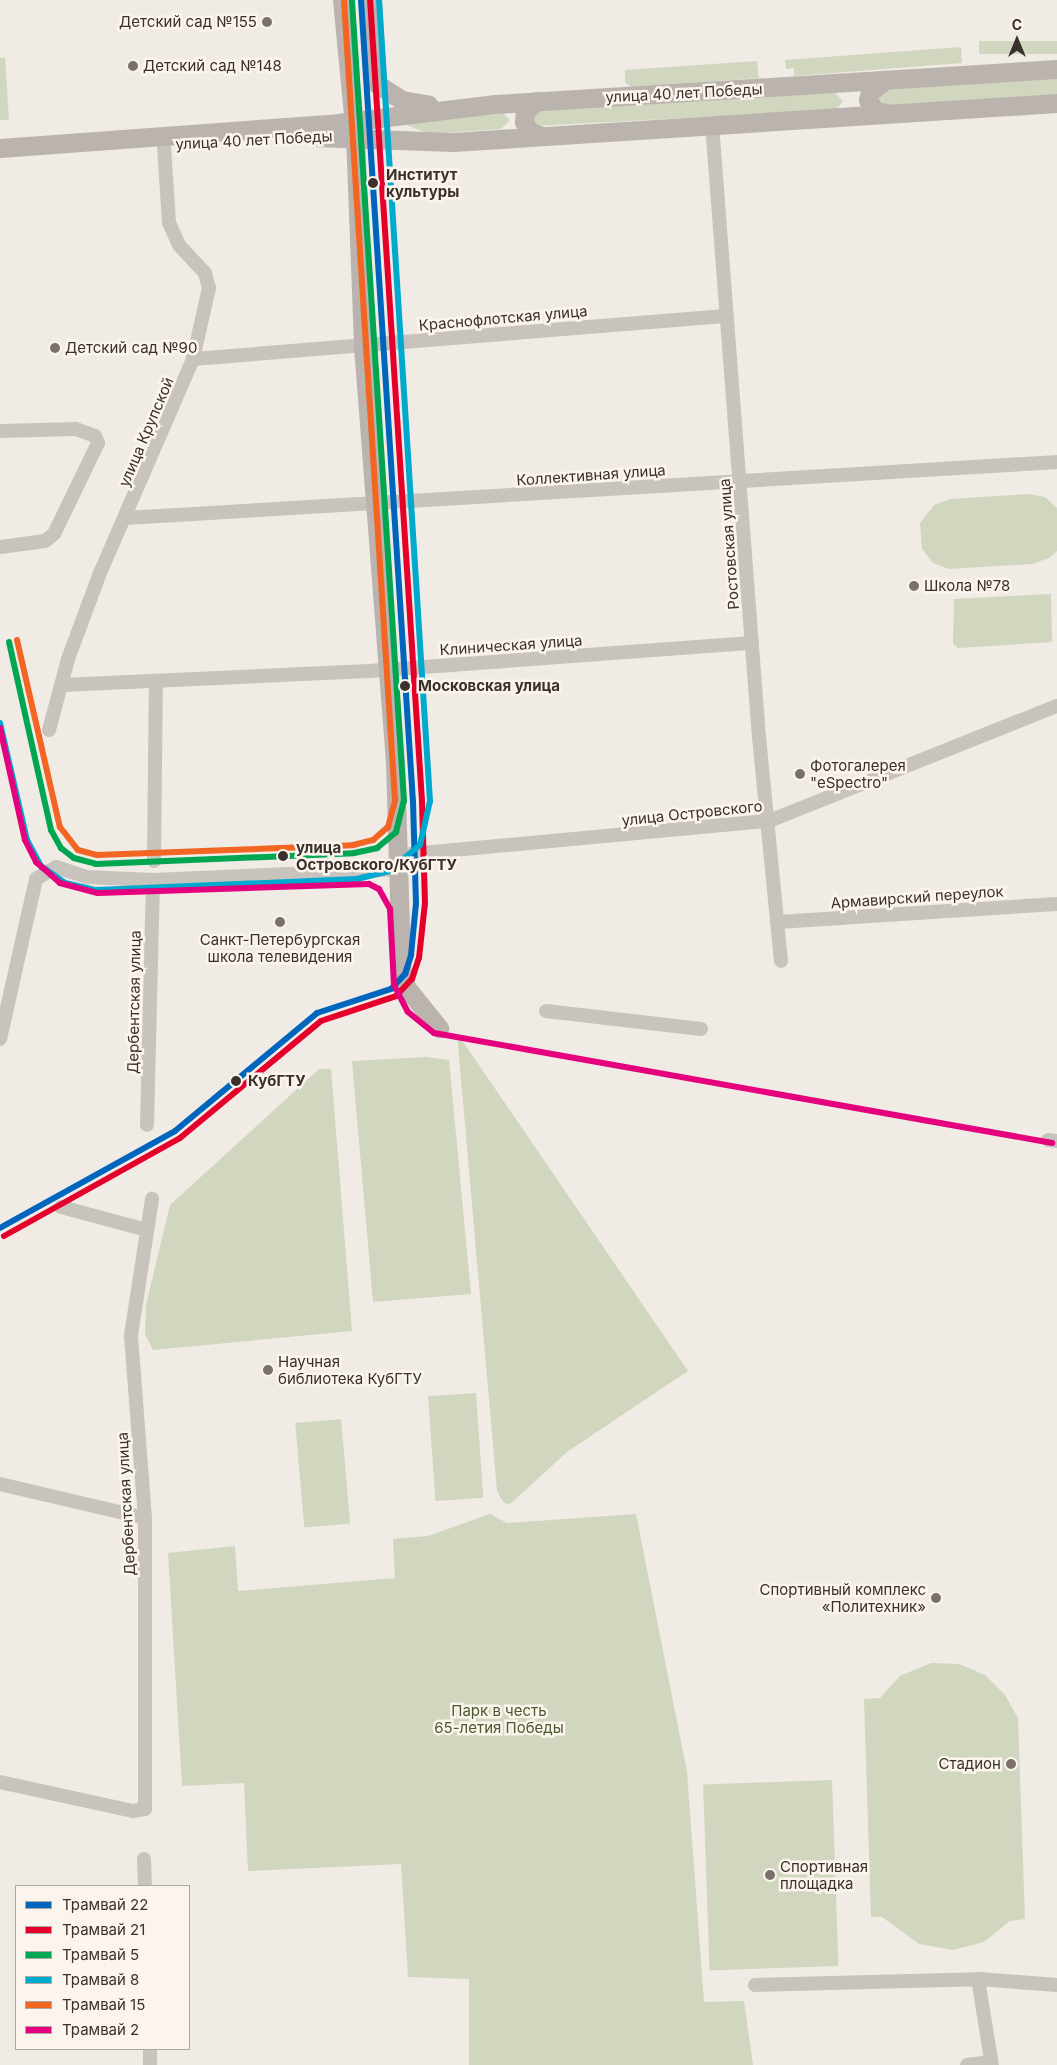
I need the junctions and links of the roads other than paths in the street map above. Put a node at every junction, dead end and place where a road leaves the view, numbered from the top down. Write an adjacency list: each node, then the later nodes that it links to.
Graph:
1 (342, 0): 6 (main road)
2 (372, 0): 9 (main road)
3 (1057, 69): 4 (main road, улица 40 лет Победы)
4 (884, 81): 5 (main road, улица 40 лет Победы); 10 (main road)
5 (832, 84): 7 (main road, улица 40 лет Победы); 11 (main road)
6 (349, 90): 13 (main road); 14 (main road)
7 (536, 101): 9 (main road, улица 40 лет Победы); 15 (main road)
8 (1057, 103): 10 (main road, улица 40 лет Победы)
9 (461, 106): 14 (main road, улица 40 лет Победы)
10 (886, 113): 11 (main road, улица 40 лет Победы)
11 (834, 117): 12 (main road, улица 40 лет Победы)
12 (712, 124): 15 (main road, улица 40 лет Победы); 19 (street, Ростовская улица)
13 (300, 125): 14 (main road, улица 40 лет Победы); 17 (main road, улица 40 лет Победы)
14 (354, 128): 15 (main road, улица 40 лет Победы); 16 (main road, улица 40 лет Победы); 20 (main road)
15 (539, 135)
16 (164, 146): 18 (main road, улица 40 лет Победы); 21 (street, улица Крупской)
17 (0, 148)
18 (0, 159)
19 (725, 316): 20 (street, Краснофлотская улица); 24 (street, Ростовская улица)
20 (363, 346): 21 (street, Краснофлотская улица); 25 (main road)
21 (193, 359): 26 (street, улица Крупской)
22 (0, 431): 27 (street)
23 (1057, 462): 24 (street, Коллективная улица)
24 (741, 482): 25 (street, Коллективная улица); 28 (street, Ростовская улица)
25 (375, 506): 26 (street, Коллективная улица); 29 (main road)
26 (126, 518): 31 (street, улица Крупской)
27 (0, 547)
28 (752, 643): 29 (street, Клиническая улица); 34 (street, Ростовская улица)
29 (388, 670): 30 (street, Клиническая улица); 36 (main road)
30 (156, 684): 31 (street, Клиническая улица); 35 (street)
31 (62, 685): 33 (street, улица Крупской)
32 (1057, 706): 34 (street, улица Островского)
33 (49, 730)
34 (769, 821): 36 (street, улица Островского); 39 (street, Ростовская улица)
35 (154, 861)
36 (400, 862): 37 (street, улица Островского); 42 (main road)
37 (153, 880): 44 (street, улица Островского); 45 (street, Дербентская улица)
38 (1057, 904): 39 (street, Армавирский переулок)
39 (778, 922): 40 (street, Ростовская улица)
40 (781, 961)
41 (546, 1011): 43 (street)
42 (439, 1028)
43 (701, 1029)
44 (0, 1039)
45 (147, 1125)
46 (152, 1199): 48 (street, Дербентская улица)
47 (61, 1207): 48 (street)
48 (147, 1230): 50 (street, Дербентская улица)
49 (0, 1484): 50 (street)
50 (145, 1518): 51 (street, Дербентская улица)
51 (0, 1782)
52 (144, 1859): 53 (street)
53 (145, 1885)
54 (978, 1979): 55 (street); 56 (street); 58 (street)
55 (755, 1985)
56 (1057, 1985)
57 (150, 2050): 59 (street)
58 (991, 2064): 60 (street)
59 (150, 2065)
60 (967, 2065)

